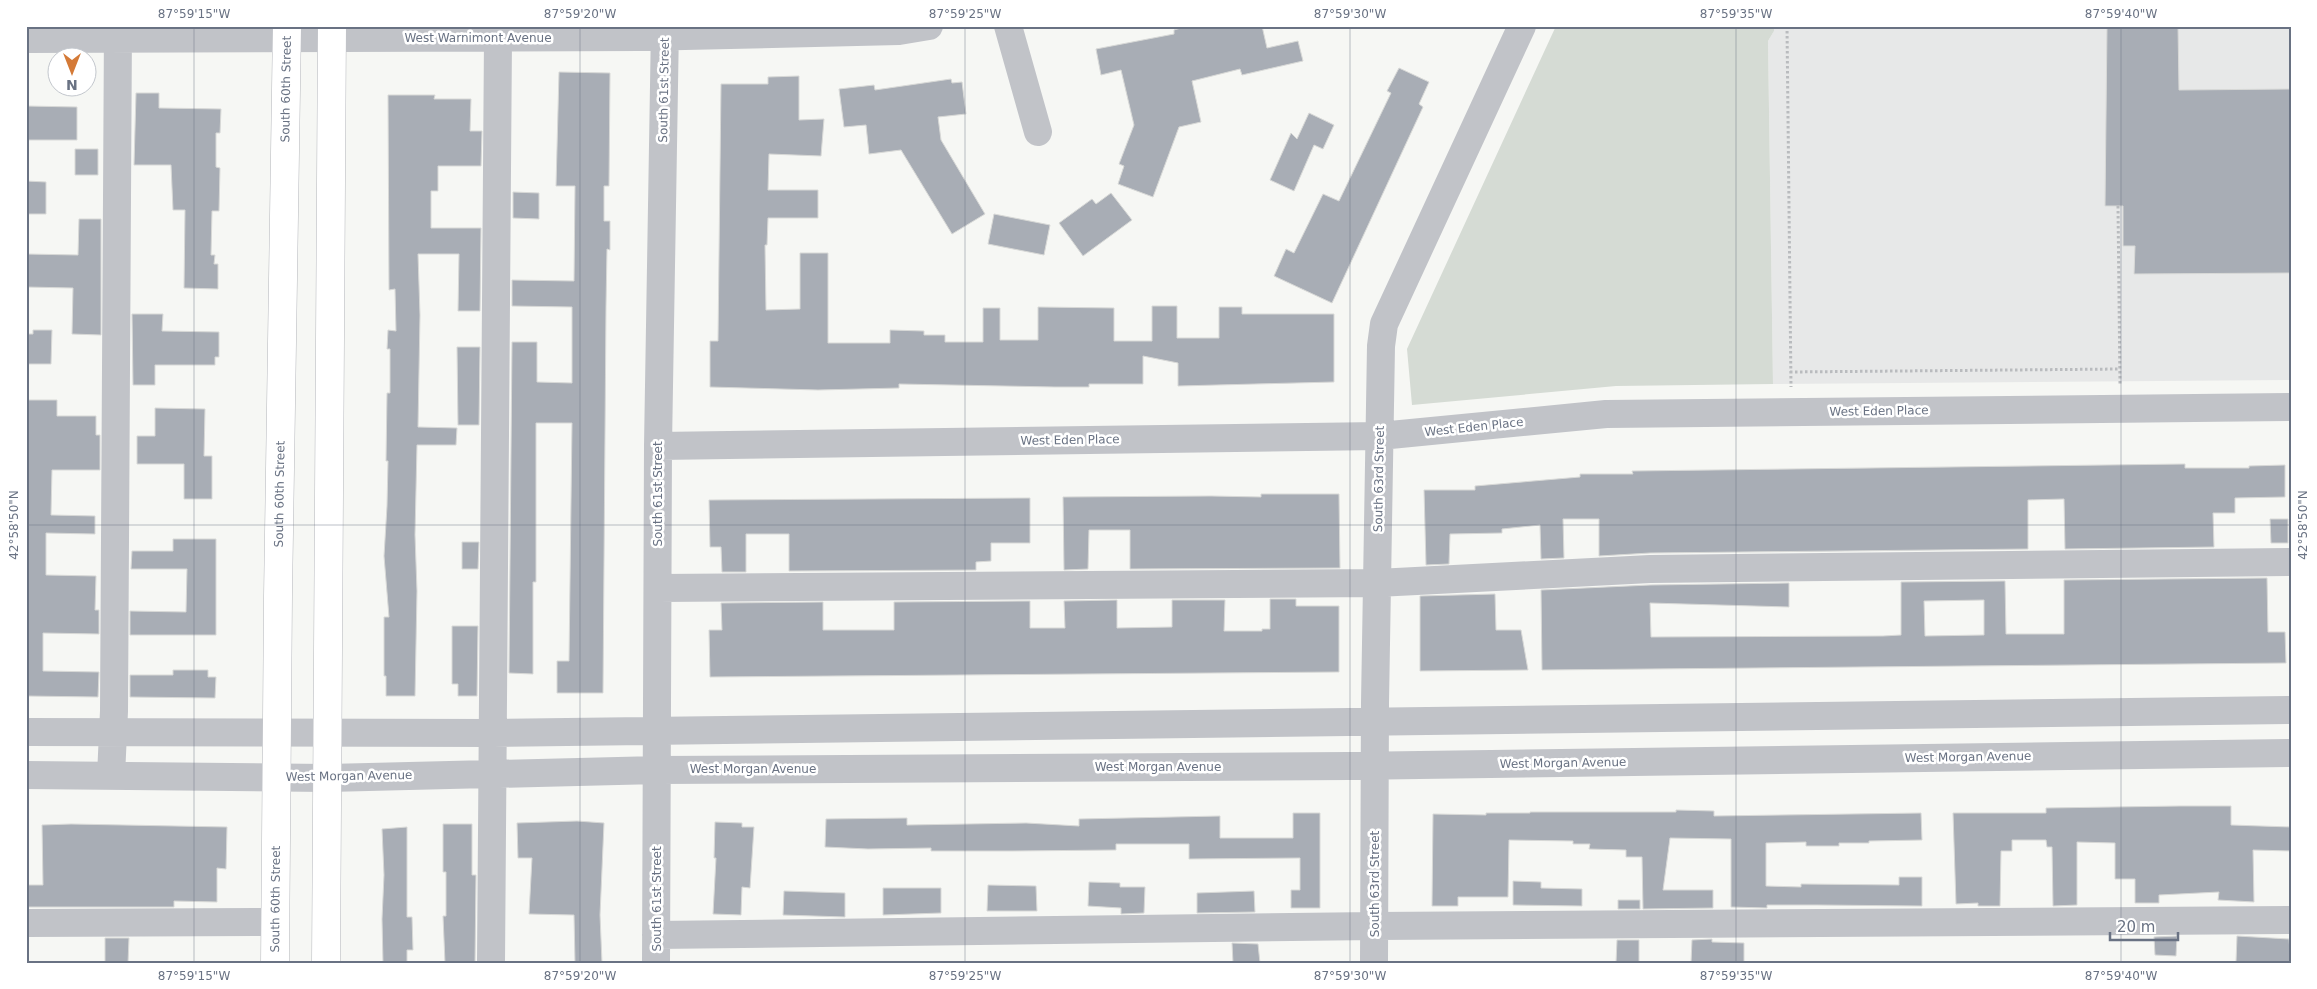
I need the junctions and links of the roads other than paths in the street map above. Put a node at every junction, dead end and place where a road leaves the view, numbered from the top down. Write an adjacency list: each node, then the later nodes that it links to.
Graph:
1 (928, 26): 4 (street, West Warnimont Avenue)
2 (1008, 26): 10 (street)
3 (1522, 26): 12 (street, South 63rd Street)
4 (665, 31): 8 (street, West Warnimont Avenue); 13 (street, South 61st Street)
5 (118, 32): 6 (street, West Warnimont Avenue); 9 (street, West Warnimont Avenue); 22 (street)
6 (287, 32): 7 (street, West Warnimont Avenue); 24 (main road, South 60th Street)
7 (332, 32): 8 (street, West Warnimont Avenue); 25 (main road)
8 (498, 38): 23 (street)
9 (26, 39)
10 (1038, 132)
11 (2291, 407): 12 (street, West Eden Place)
12 (1380, 436): 13 (street, West Eden Place); 15 (street, South 63rd Street)
13 (658, 446): 16 (street, South 61st Street)
14 (2291, 562): 15 (street)
15 (1378, 583): 16 (street); 19 (street, South 63rd Street)
16 (658, 588): 20 (street, South 61st Street)
17 (2291, 710): 18 (street)
18 (1876, 715): 19 (street); 27 (street)
19 (1375, 721): 20 (street); 28 (street, South 63rd Street)
20 (658, 730): 23 (street); 29 (street, South 61st Street)
21 (26, 732): 22 (street)
22 (113, 733): 24 (street); 32 (street)
23 (494, 733): 25 (street); 30 (street)
24 (278, 734): 25 (street); 33 (main road, South 60th Street)
25 (328, 734): 34 (main road)
26 (2291, 753): 27 (street, West Morgan Avenue)
27 (1876, 759): 28 (street, West Morgan Avenue)
28 (1375, 766): 29 (street, West Morgan Avenue); 38 (street, South 63rd Street)
29 (658, 770): 30 (street, West Morgan Avenue); 39 (street, South 61st Street)
30 (492, 774): 34 (street, West Morgan Avenue); 42 (street)
31 (26, 775): 32 (street, West Morgan Avenue)
32 (112, 776): 33 (street, West Morgan Avenue)
33 (277, 778): 34 (street, West Morgan Avenue); 36 (main road, South 60th Street)
34 (328, 778): 41 (main road)
35 (2291, 920): 38 (street)
36 (276, 922): 37 (street); 40 (main road, South 60th Street)
37 (26, 923)
38 (1375, 926): 39 (street); 44 (street, South 63rd Street)
39 (656, 935): 43 (street, South 61st Street)
40 (275, 963)
41 (326, 963)
42 (491, 963)
43 (656, 963)
44 (1374, 963)

